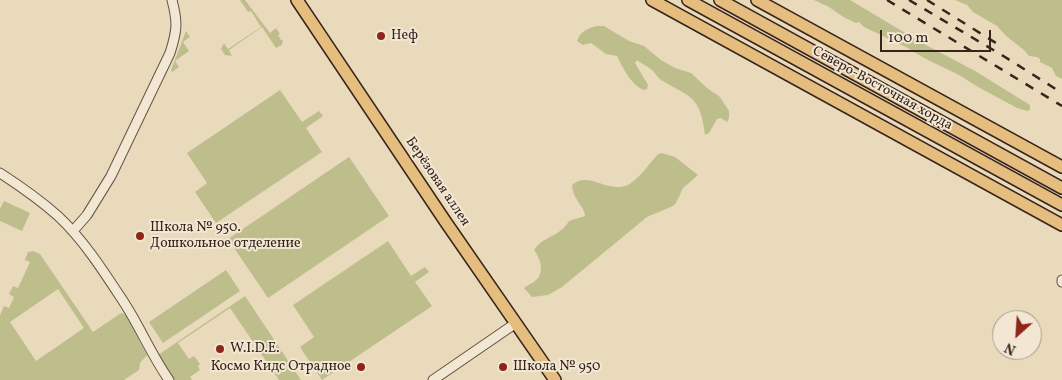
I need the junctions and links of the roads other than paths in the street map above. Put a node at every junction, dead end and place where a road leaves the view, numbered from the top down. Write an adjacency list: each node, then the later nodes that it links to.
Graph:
1 (172, 0): 12 (street)
2 (297, 0): 13 (main road, Берёзовая аллея)
3 (652, 0): 11 (main road)
4 (688, 0): 10 (main road, Северо-Восточная хорда)
5 (720, 0): 9 (main road, Северо-Восточная хорда)
6 (762, 3): 7 (main road)
7 (1062, 167)
8 (0, 173): 12 (street)
9 (1062, 188)
10 (1062, 205)
11 (1062, 225)
12 (73, 231): 14 (street)
13 (516, 323): 15 (street); 16 (main road, Берёзовая аллея)
14 (169, 380)
15 (433, 380)
16 (555, 380)

